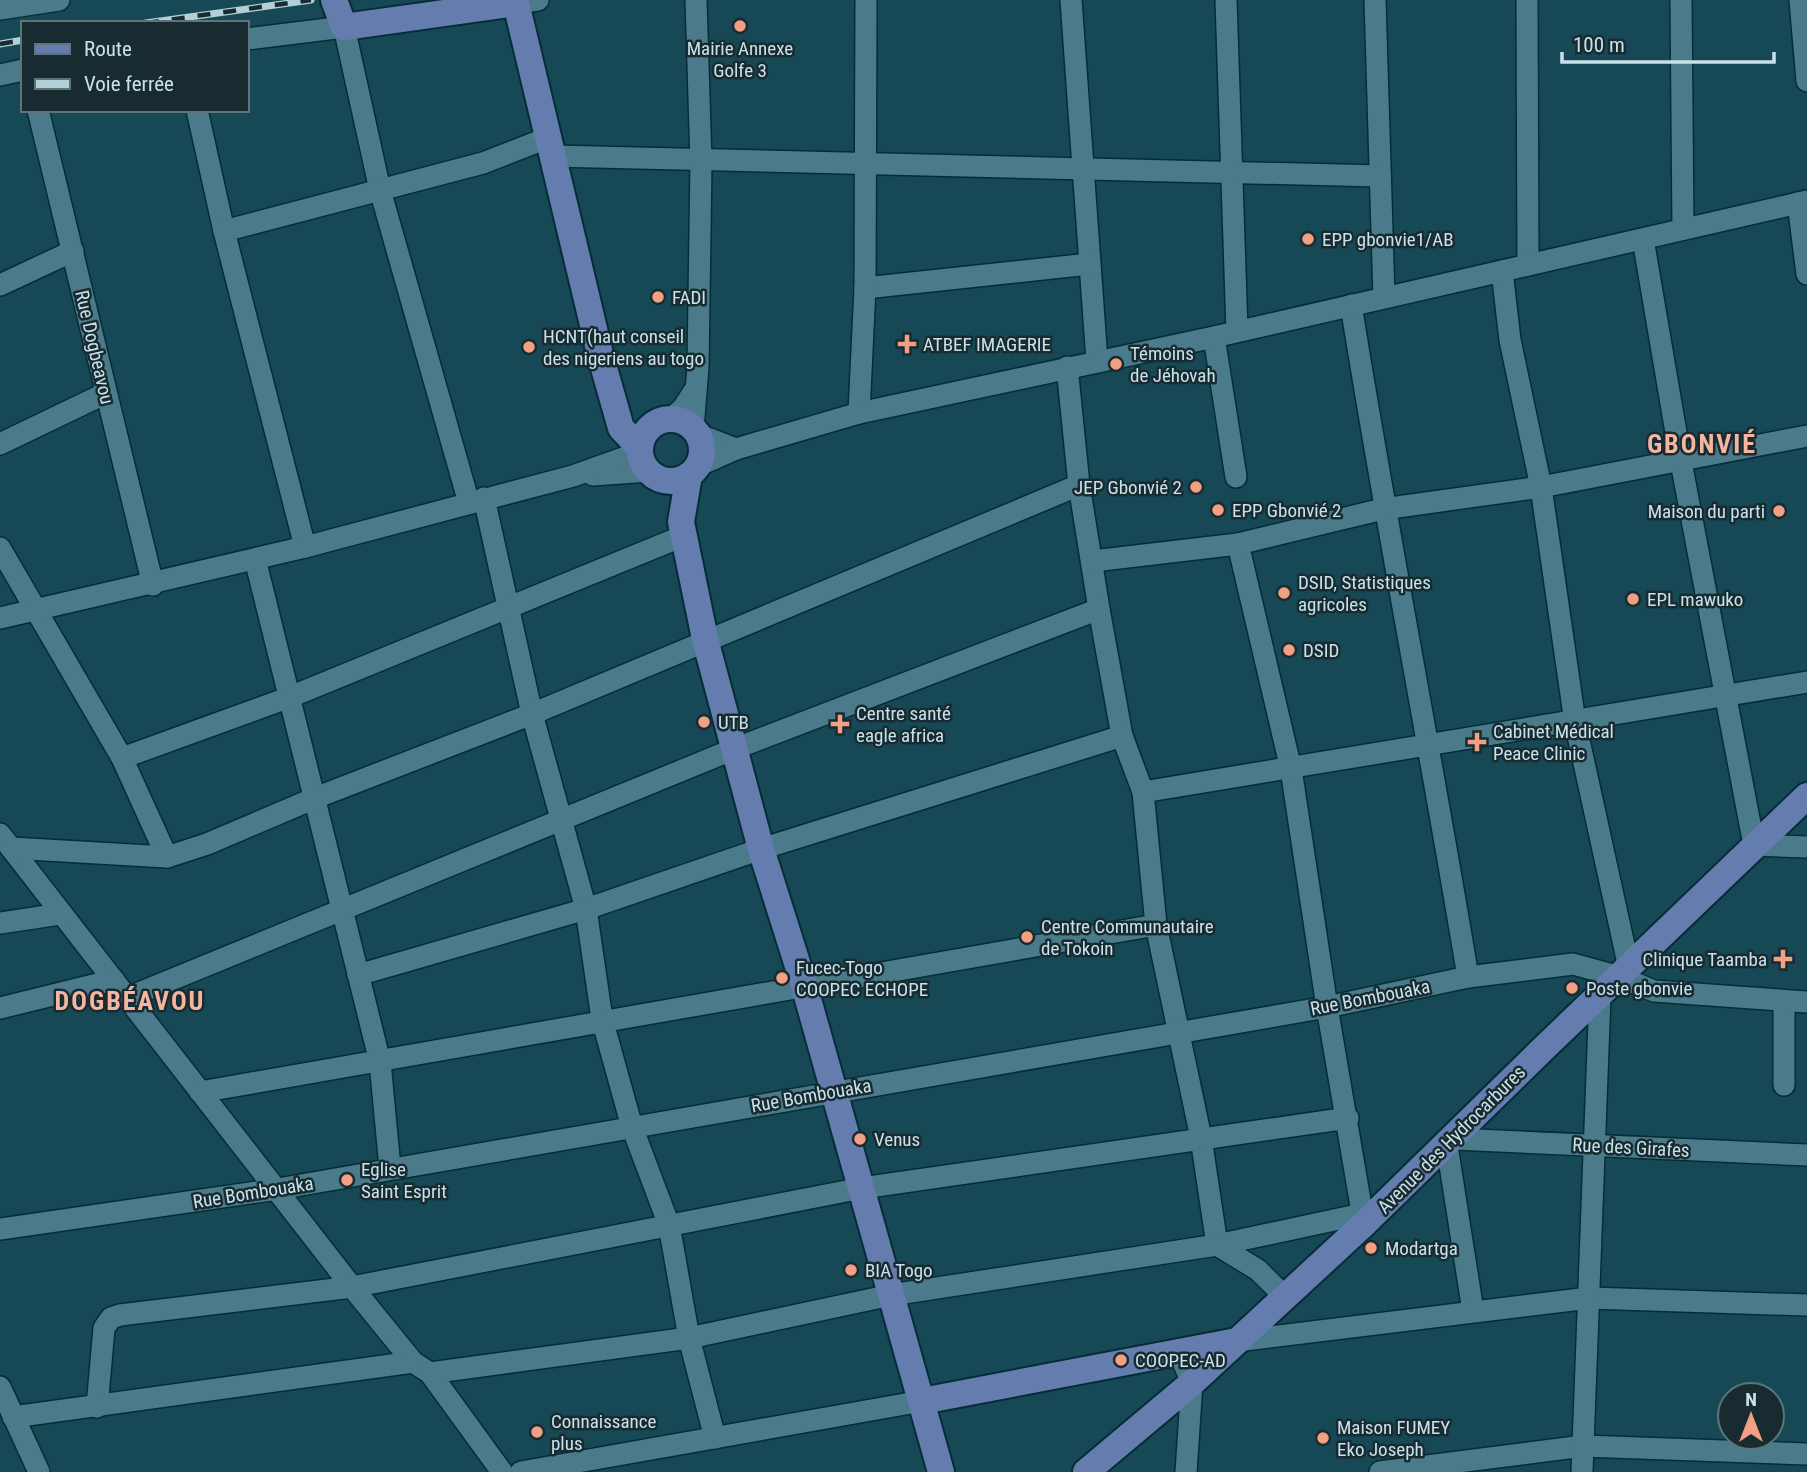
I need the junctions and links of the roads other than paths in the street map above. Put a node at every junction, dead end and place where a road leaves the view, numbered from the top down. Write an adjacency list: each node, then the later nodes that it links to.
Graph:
1 (59, 0): 12 (street)
2 (334, 0): 13 (main road)
3 (696, 0): 21 (street)
4 (866, 0): 22 (street)
5 (1070, 0): 23 (street)
6 (1226, 0): 24 (street)
7 (1375, 0): 25 (street)
8 (1527, 0): 33 (street)
9 (1681, 0): 28 (street)
10 (1800, 0): 17 (street)
11 (527, 2): 13 (main road); 20 (main road)
12 (1, 7)
13 (344, 27): 14 (street); 26 (street)
14 (248, 39)
15 (21, 70): 16 (street)
16 (0, 75)
17 (1807, 81)
18 (38, 112): 31 (street, Rue Dogbeavou)
19 (197, 112): 29 (street)
20 (550, 147): 21 (street); 26 (street); 45 (main road)
21 (701, 162): 22 (street); 47 (street)
22 (867, 165): 23 (street); 37 (street)
23 (1084, 171): 24 (street); 32 (street)
24 (1233, 173): 25 (street); 40 (street)
25 (1380, 176): 38 (street)
26 (380, 190): 29 (street); 56 (street)
27 (1802, 202): 28 (street); 35 (street)
28 (1683, 229): 30 (street)
29 (224, 231): 60 (street)
30 (1643, 239): 33 (street); 51 (street)
31 (73, 251): 36 (street); 44 (street, Rue Dogbeavou)
32 (1089, 264): 37 (street); 42 (street)
33 (1528, 265): 34 (street)
34 (1502, 271): 38 (street); 55 (street)
35 (1807, 274)
36 (0, 285)
37 (865, 288): 46 (street)
38 (1384, 297): 39 (street)
39 (1351, 305): 40 (street); 57 (street)
40 (1237, 331): 41 (street)
41 (1214, 337): 42 (street); 53 (street)
42 (1097, 361): 43 (street)
43 (1067, 368): 46 (street); 54 (street)
44 (106, 393): 49 (street); 64 (street, Rue Dogbeavou)
45 (613, 399): 47 (main road); 52 (main road)
46 (859, 413): 50 (street)
47 (681, 426): 50 (street); 52 (main road); 52 (main road)
48 (1807, 436): 51 (street)
49 (0, 444)
50 (736, 449): 52 (street)
51 (1681, 462): 55 (street); 71 (street)
52 (664, 465): 56 (street); 58 (main road)
53 (1236, 477)
54 (1079, 485): 63 (street); 69 (street)
55 (1541, 487): 57 (street); 74 (street)
56 (477, 501): 60 (street); 65 (street)
57 (1383, 509): 59 (street); 76 (street)
58 (682, 529): 65 (street); 69 (main road)
59 (1238, 544): 63 (street); 79 (street)
60 (305, 547): 62 (street)
61 (0, 548): 67 (street)
62 (255, 559): 64 (street); 72 (street)
63 (1093, 561): 66 (street)
64 (153, 585): 67 (street)
65 (508, 607): 72 (street); 73 (street)
66 (1099, 609): 75 (street); 77 (street)
67 (34, 610): 68 (street); 78 (street)
68 (0, 618)
69 (705, 639): 73 (street); 77 (main road)
70 (1807, 682): 71 (street)
71 (1725, 696): 74 (street); 85 (street)
72 (290, 697): 78 (street); 82 (street)
73 (532, 714): 82 (street); 83 (street)
74 (1575, 722): 76 (street); 94 (street)
75 (1122, 736): 80 (street); 87 (street)
76 (1429, 746): 79 (street); 96 (street)
77 (734, 749): 83 (street); 87 (main road)
78 (122, 758): 88 (street)
79 (1291, 769): 80 (street); 103 (street)
80 (1143, 792): 93 (street)
81 (1807, 796): 85 (main road, Avenue des Hydrocarbures)
82 (315, 798): 88 (street); 89 (street)
83 (561, 820): 89 (street); 90 (street)
84 (6, 841): 88 (street); 91 (street)
85 (1754, 845): 86 (street); 94 (main road, Avenue des Hydrocarbures)
86 (1807, 847)
87 (761, 849): 90 (street); 98 (main road)
88 (167, 857)
89 (342, 908): 95 (street); 100 (street)
90 (586, 909): 95 (street); 105 (street)
91 (60, 914): 92 (street); 97 (street)
92 (0, 923)
93 (1156, 925): 98 (street); 106 (street)
94 (1625, 973): 96 (street, Rue Bombouaka); 99 (main road, Avenue des Hydrocarbures); 101 (street, Rue Bombouaka)
95 (358, 975): 107 (street)
96 (1468, 977): 103 (street, Rue Bombouaka)
97 (114, 979): 100 (street); 104 (street)
98 (804, 985): 105 (street); 109 (main road)
99 (1600, 996): 114 (main road, Avenue des Hydrocarbures); 115 (street)
100 (127, 998): 110 (street)
101 (1784, 1002): 102 (street, Rue Bombouaka); 108 (street)
102 (1807, 1002)
103 (1327, 1007): 106 (street, Rue Bombouaka); 111 (street)
104 (0, 1008)
105 (602, 1019): 107 (street); 112 (street)
106 (1176, 1031): 109 (street, Rue Bombouaka); 113 (street)
107 (380, 1062): 110 (street); 117 (street)
108 (1784, 1085)
109 (832, 1091): 112 (street, Rue Bombouaka); 118 (main road)
110 (200, 1092): 119 (street)
111 (1348, 1118): 113 (street); 120 (street)
112 (632, 1127): 117 (street, Rue Bombouaka); 121 (street)
113 (1201, 1138): 118 (street); 123 (street)
114 (1451, 1143): 115 (street, Rue des Girafes); 120 (main road, Avenue des Hydrocarbures); 129 (street)
115 (1594, 1146): 116 (street, Rue des Girafes); 127 (street)
116 (1807, 1155)
117 (390, 1168): 119 (street, Rue Bombouaka)
118 (862, 1188): 121 (street); 125 (main road)
119 (278, 1189): 122 (street, Rue Bombouaka); 124 (street)
120 (1363, 1219): 123 (street); 126 (main road, Avenue des Hydrocarbures)
121 (669, 1224): 124 (street); 130 (street)
122 (0, 1229)
123 (1217, 1245): 125 (street); 126 (street)
124 (352, 1287): 133 (street); 137 (street)
125 (891, 1295): 130 (street); 136 (main road)
126 (1284, 1297): 131 (main road, Avenue des Hydrocarbures)
127 (1589, 1298): 128 (street); 129 (street); 140 (street)
128 (1807, 1305)
129 (1473, 1311): 131 (street)
130 (689, 1338): 133 (street); 139 (street)
131 (1237, 1341): 132 (main road); 134 (main road, Avenue des Hydrocarbures)
132 (1178, 1350): 134 (street); 136 (main road)
133 (421, 1368): 137 (street); 143 (street)
134 (1192, 1383): 146 (main road, Avenue des Hydrocarbures); 147 (street)
135 (0, 1387): 138 (street)
136 (922, 1401): 139 (street); 145 (main road)
137 (97, 1407): 138 (street)
138 (13, 1417): 142 (street)
139 (715, 1438): 144 (street)
140 (1583, 1446): 141 (street); 148 (street); 149 (street)
141 (1807, 1454)
142 (39, 1472)
143 (502, 1472)
144 (521, 1472)
145 (941, 1472)
146 (1086, 1472)
147 (1186, 1472)
148 (1380, 1472)
149 (1582, 1472)

